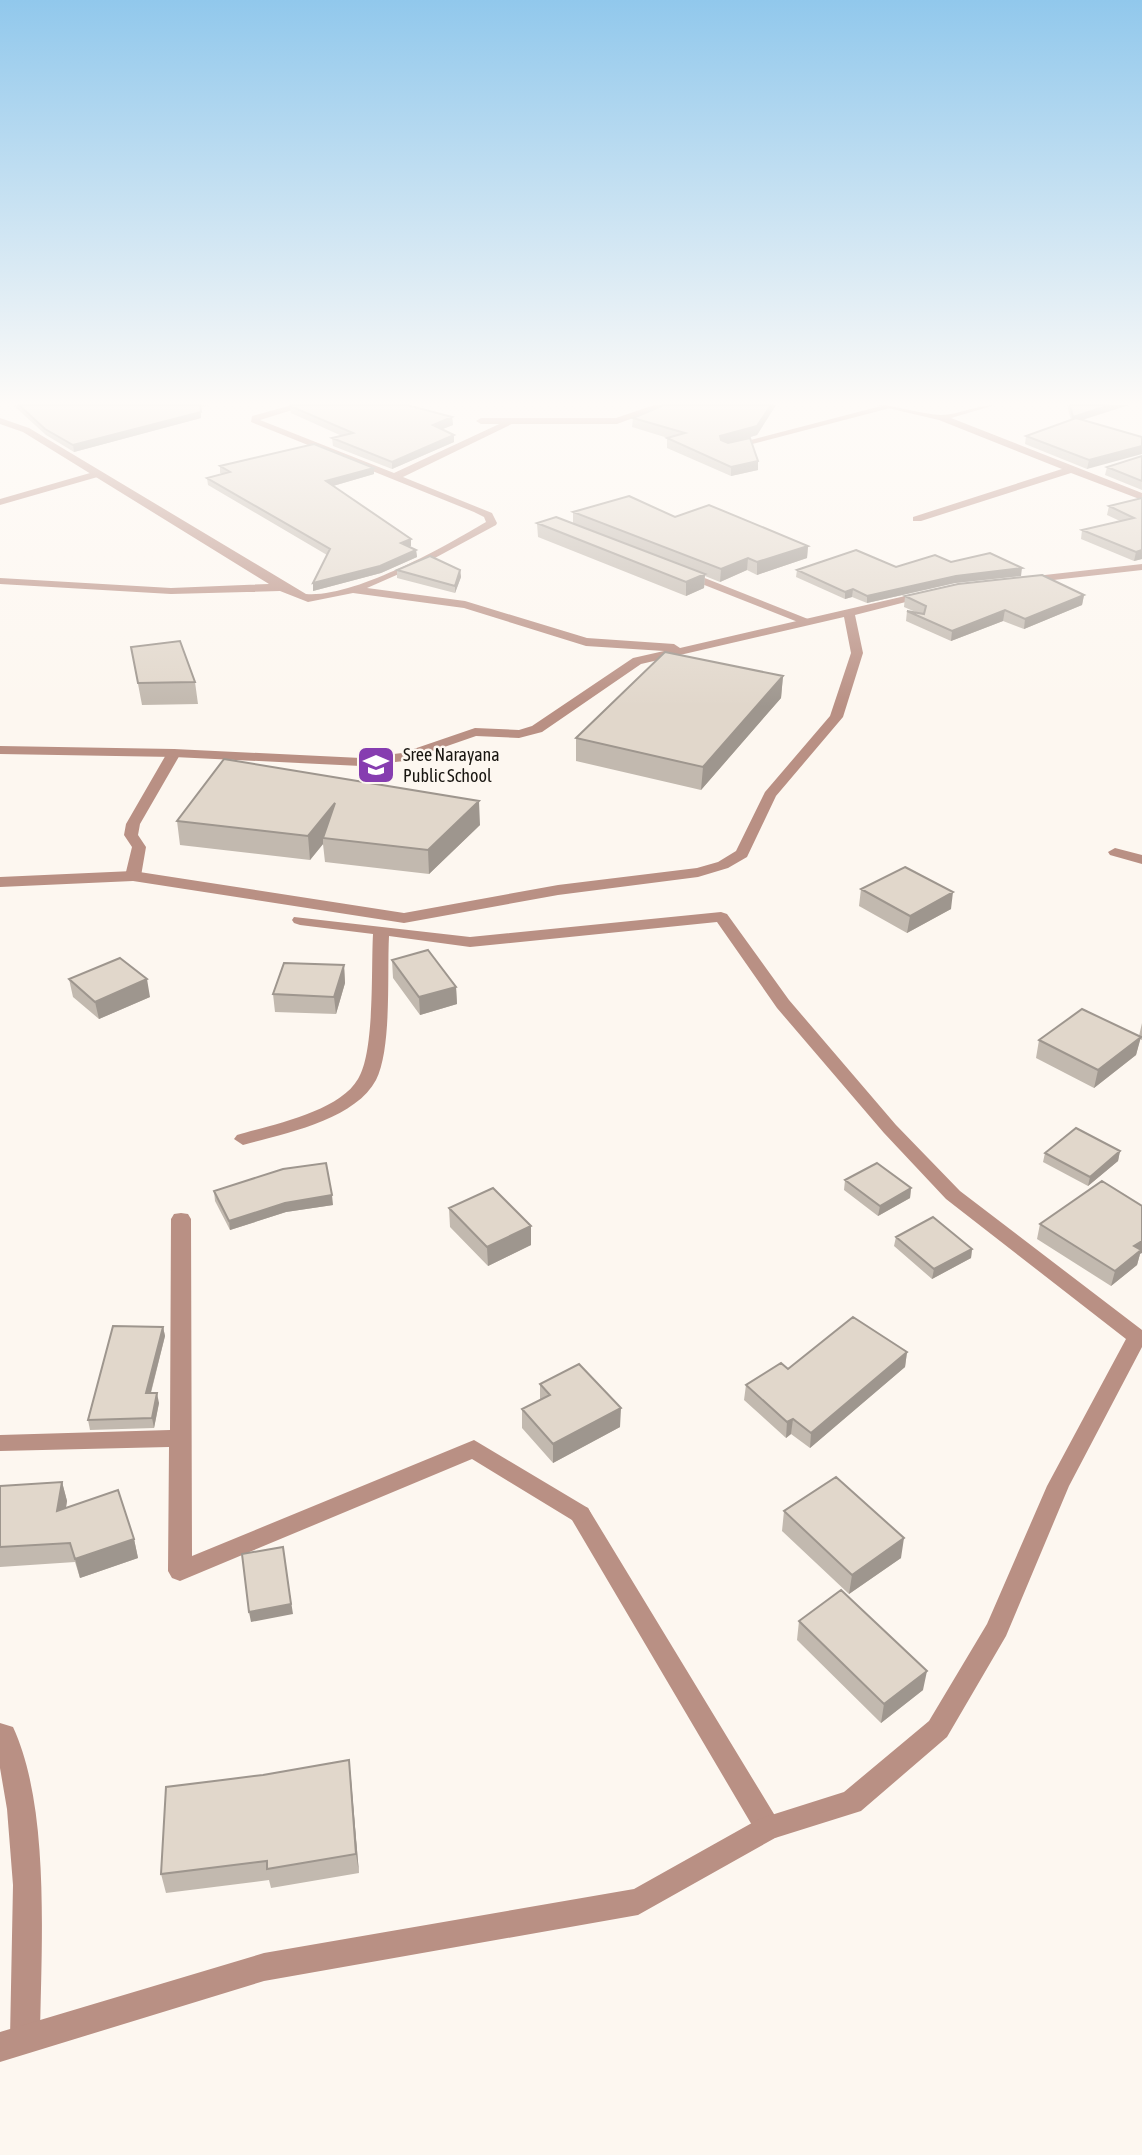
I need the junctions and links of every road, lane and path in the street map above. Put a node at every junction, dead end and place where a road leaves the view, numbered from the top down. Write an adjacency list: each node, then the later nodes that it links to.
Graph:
1 (149, 506): 9 (street)
2 (467, 506): 10 (street)
3 (959, 506): 4 (street)
4 (917, 519)
5 (668, 567): 15 (street)
6 (1142, 567): 8 (street)
7 (0, 581): 9 (street)
8 (1009, 583)
9 (282, 587): 10 (street)
10 (350, 589): 16 (street)
11 (943, 592): 12 (street)
12 (881, 605): 13 (street); 14 (street)
13 (849, 613): 15 (street); 21 (street)
14 (906, 614)
15 (807, 621): 16 (street)
16 (695, 649): 18 (street)
17 (0, 750): 18 (street)
18 (174, 753): 21 (street)
19 (1115, 852): 20 (street)
20 (1142, 860)
21 (134, 876): 22 (street)
22 (0, 882)
23 (300, 920): 24 (street)
24 (381, 930): 25 (street); 27 (street)
25 (243, 1139)
26 (181, 1219): 28 (street)
27 (1140, 1336): 31 (street)
28 (181, 1438): 29 (street); 31 (street)
29 (0, 1443)
30 (0, 1734): 32 (street)
31 (768, 1828): 32 (street)
32 (12, 2042)

